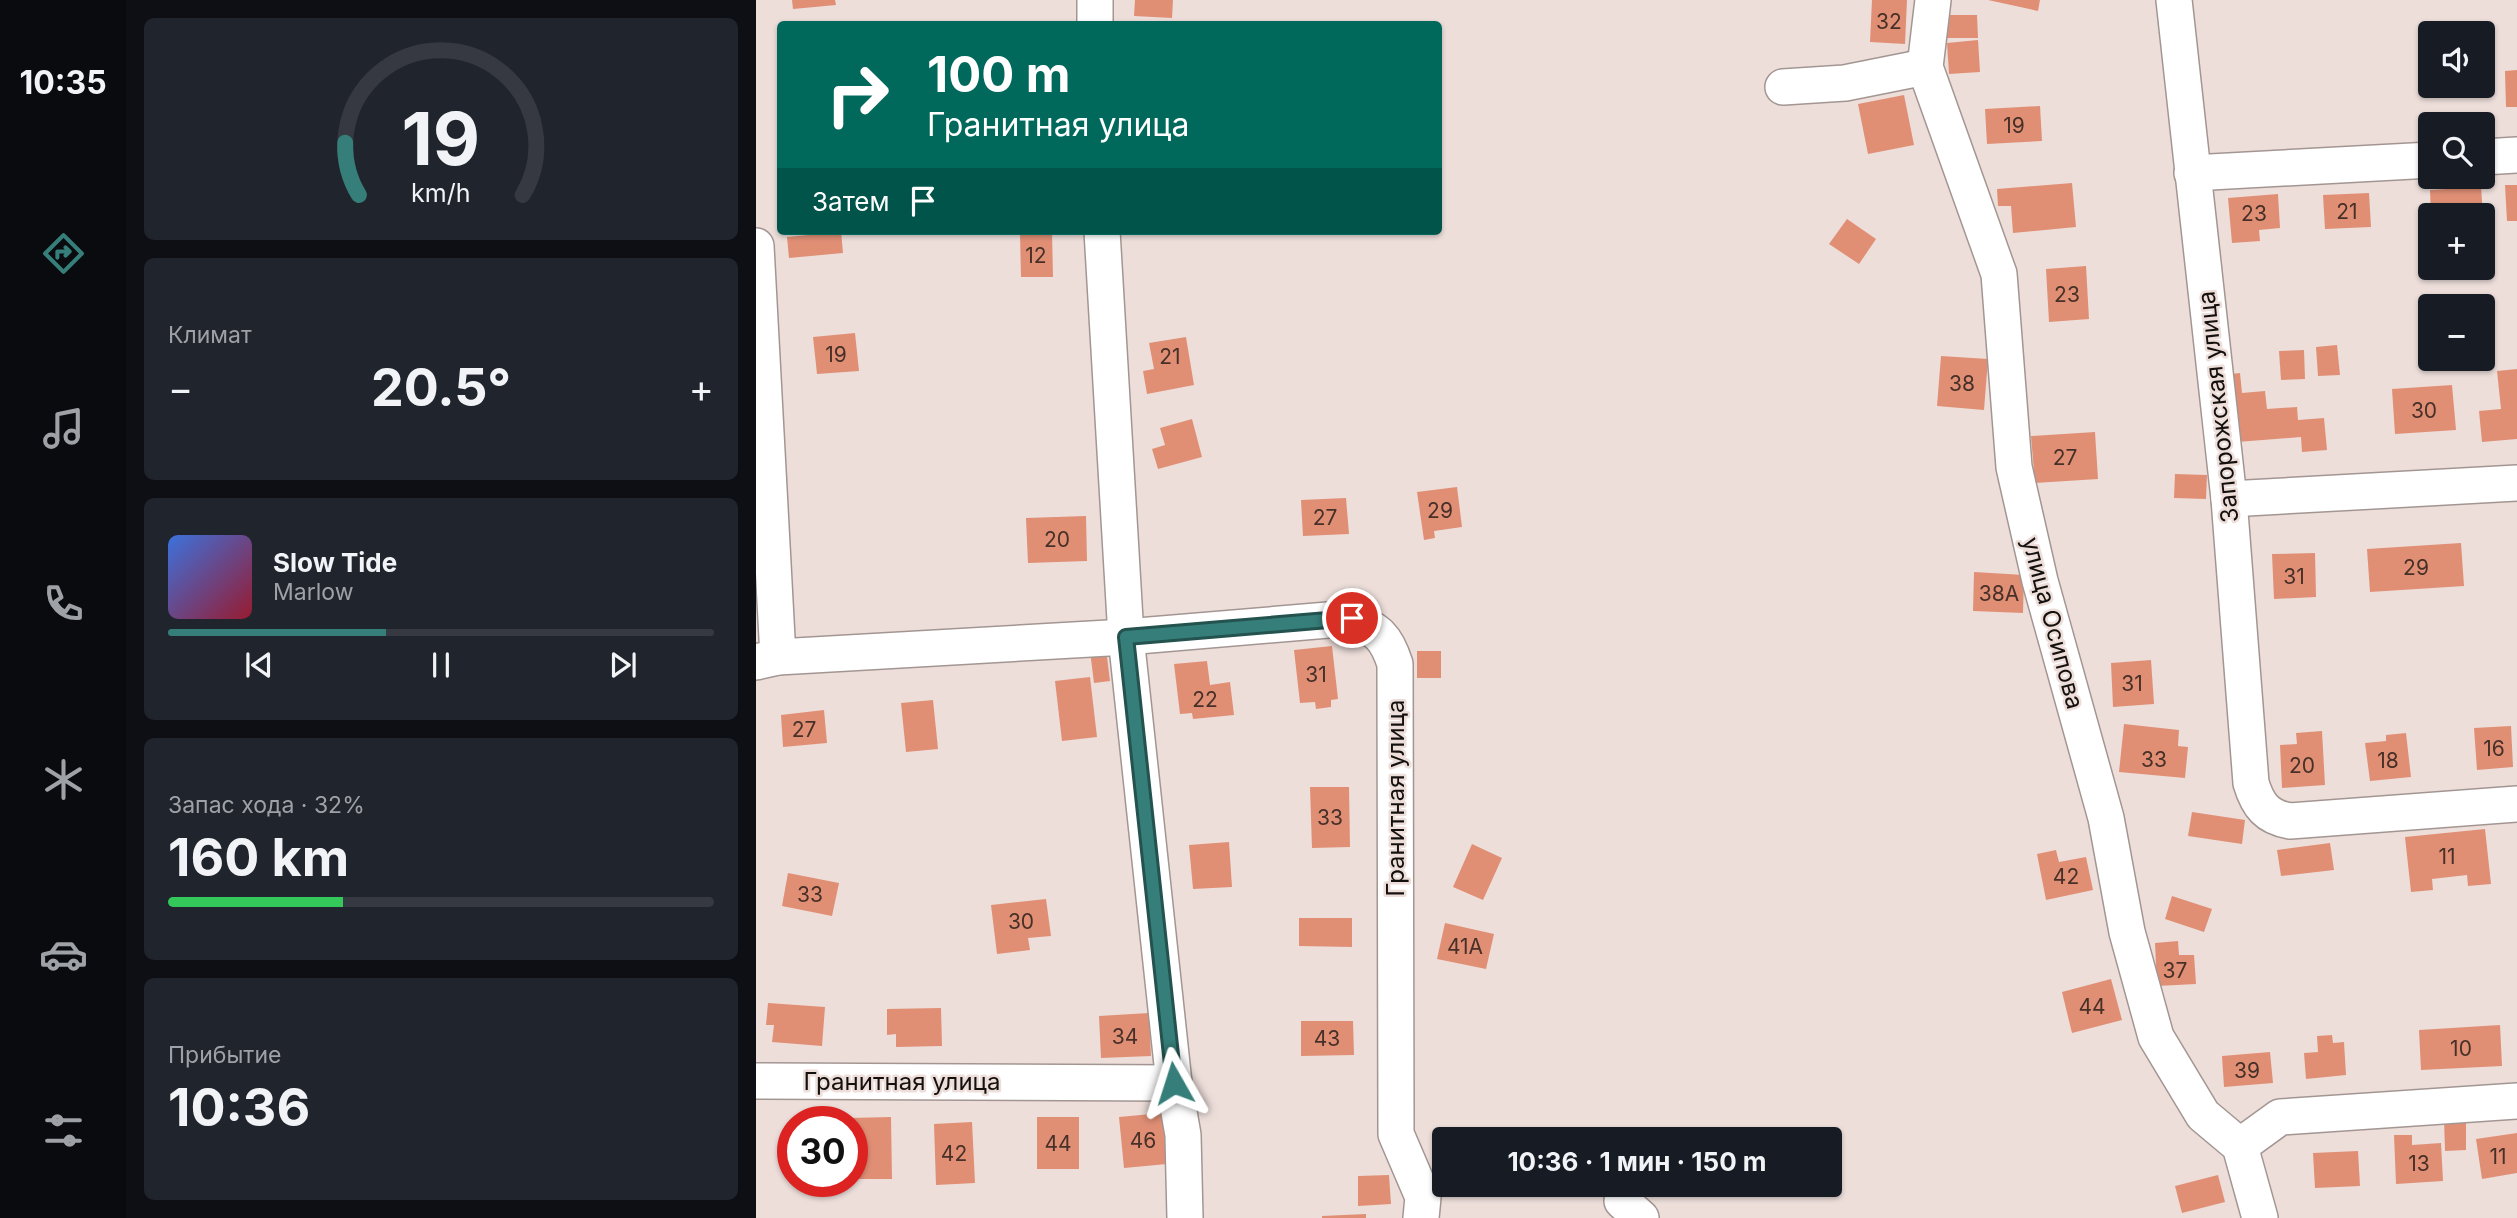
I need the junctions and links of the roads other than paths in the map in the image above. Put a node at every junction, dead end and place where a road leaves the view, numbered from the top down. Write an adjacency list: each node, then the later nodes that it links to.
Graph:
1 (1096, 0): 4 (street)
2 (1933, 0): 5 (street, улица Осипова)
3 (2174, 0): 10 (street, Запорожская улица)
4 (1095, 21)
5 (1925, 67): 6 (street); 21 (street, улица Осипова)
6 (1783, 88)
7 (2517, 155): 8 (street)
8 (2495, 156)
9 (2418, 160): 10 (street)
10 (2192, 173): 14 (street, Запорожская улица)
11 (1102, 235): 15 (street)
12 (756, 247): 16 (street)
13 (2517, 483): 14 (street)
14 (2229, 499): 17 (street, Запорожская улица)
15 (1126, 637): 16 (street, Гранитная улица); 19 (street); 23 (street, Гранитная улица)
16 (767, 660)
17 (2517, 804)
18 (756, 1081): 19 (street, Гранитная улица)
19 (1174, 1083): 22 (street)
20 (2517, 1101): 21 (street)
21 (2240, 1146): 24 (street)
22 (1185, 1218)
23 (1421, 1218)
24 (2260, 1218)

